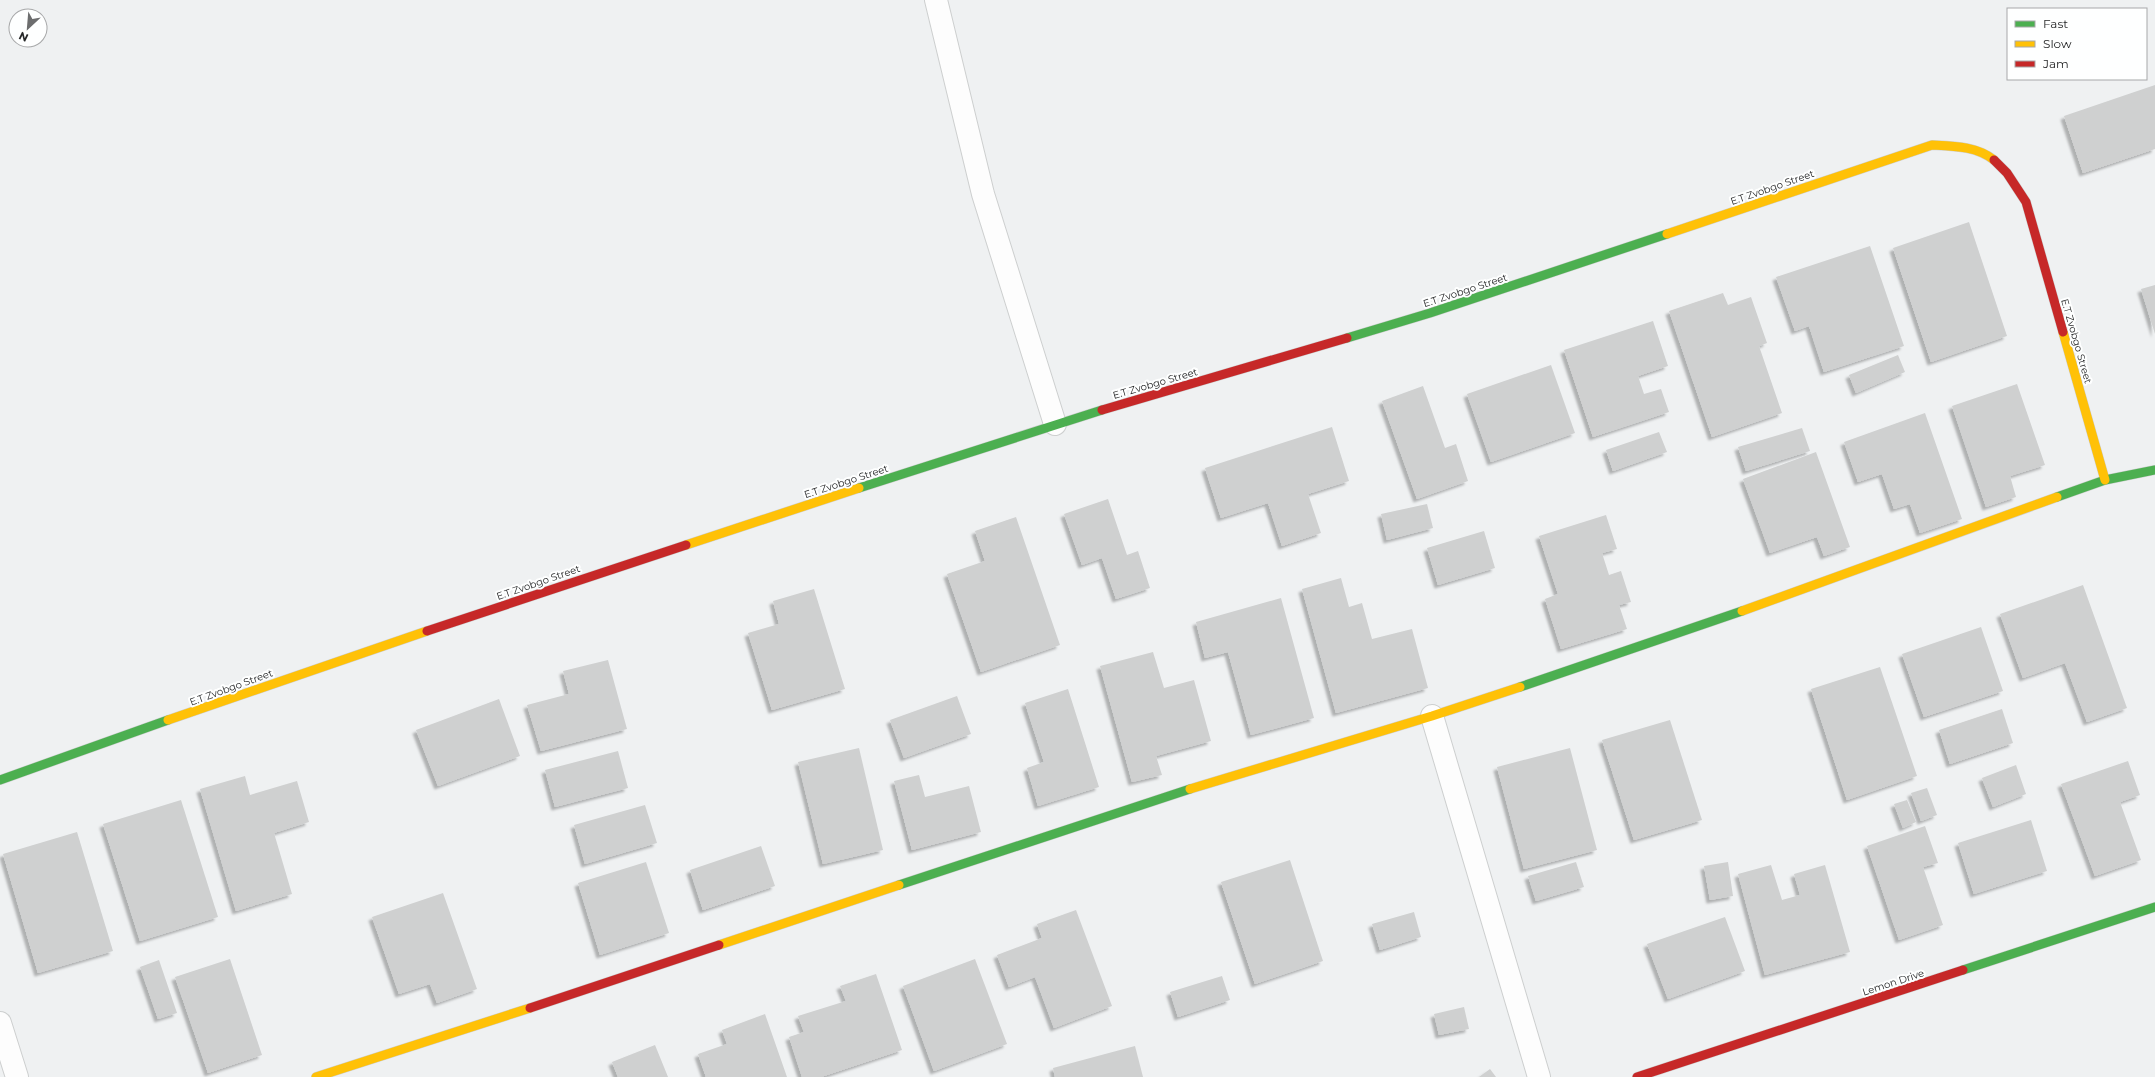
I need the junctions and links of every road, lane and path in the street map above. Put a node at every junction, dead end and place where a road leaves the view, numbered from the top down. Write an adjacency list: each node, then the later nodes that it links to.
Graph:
1 (936, 0): 2 (street)
2 (1055, 424): 4 (street, E.T Zvobgo Street); 6 (street, E.T Zvobgo Street)
3 (2155, 470): 4 (street)
4 (2105, 480): 5 (street)
5 (1432, 716): 10 (street); 11 (street)
6 (0, 780)
7 (2155, 907): 12 (street, Lemon Drive)
8 (0, 1023): 9 (street)
9 (17, 1077)
10 (316, 1077)
11 (1539, 1077)
12 (1637, 1077)

